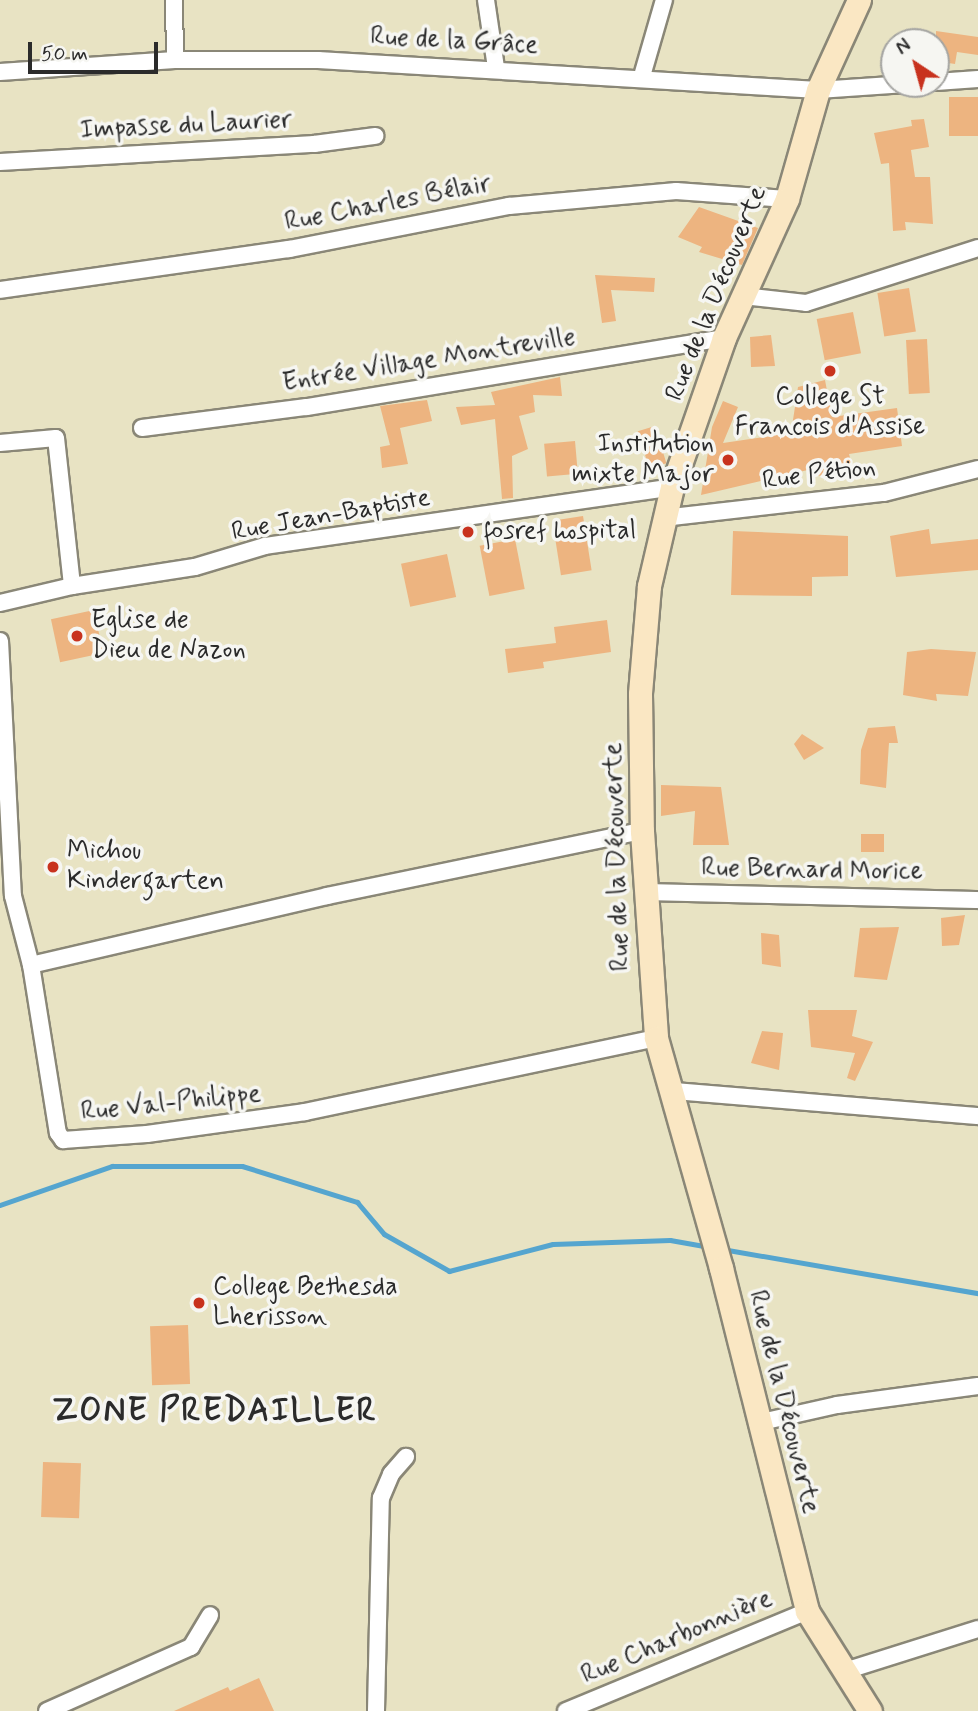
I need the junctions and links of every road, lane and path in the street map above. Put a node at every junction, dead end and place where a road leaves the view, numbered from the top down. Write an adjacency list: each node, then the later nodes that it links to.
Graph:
1 (174, 0): 5 (street)
2 (486, 0): 6 (street)
3 (664, 0): 8 (street)
4 (859, 0): 12 (street, Rue de la Découverte)
5 (175, 60): 6 (street, Rue de la Grâce); 7 (street, Rue de la Grâce)
6 (496, 68): 8 (street, Rue de la Grâce)
7 (0, 72)
8 (642, 76): 12 (street, Rue de la Grâce)
9 (978, 79): 10 (street)
10 (950, 81)
11 (880, 86): 12 (street, Rue de la Grâce)
12 (818, 90): 15 (street, Rue de la Découverte)
13 (375, 136): 14 (street, Impasse du Laurier)
14 (0, 162)
15 (787, 199): 17 (street, Rue Charles Bélair); 18 (street, Rue de la Découverte)
16 (978, 248): 18 (street)
17 (0, 290)
18 (743, 296): 19 (street, Rue de la Découverte)
19 (724, 338): 20 (street, Entrée Village Montreville); 23 (street, Rue de la Découverte)
20 (142, 428)
21 (0, 443): 25 (street)
22 (978, 469): 24 (street, Rue Pétion)
23 (672, 486): 24 (street, Rue de la Découverte); 25 (street, Rue Jean-Baptiste)
24 (663, 518): 29 (street, Rue de la Découverte)
25 (72, 586): 26 (street, Rue Jean-Baptiste)
26 (0, 603)
27 (0, 641): 28 (street, Rue Val-Philippe)
28 (3, 817): 31 (street, Rue Val-Philippe)
29 (642, 831): 30 (street, Rue de la Découverte); 33 (street)
30 (645, 892): 32 (street, Rue Bernard Morice); 34 (street, Rue de la Découverte)
31 (6, 895): 33 (street, Rue Val-Philippe)
32 (978, 900)
33 (31, 965): 34 (street, Rue Val-Philippe)
34 (656, 1038): 35 (street, Rue de la Découverte)
35 (673, 1091): 36 (street); 38 (street, Rue de la Découverte)
36 (978, 1116)
37 (978, 1386): 38 (street)
38 (757, 1423): 40 (street, Rue de la Découverte)
39 (406, 1457): 45 (street)
40 (807, 1611): 43 (street, Rue de la Découverte); 46 (street, Rue Charbonnière)
41 (209, 1615): 44 (street)
42 (978, 1629): 43 (street)
43 (848, 1670): 47 (street, Rue de la Découverte)
44 (47, 1711)
45 (376, 1711)
46 (566, 1711)
47 (870, 1711)

